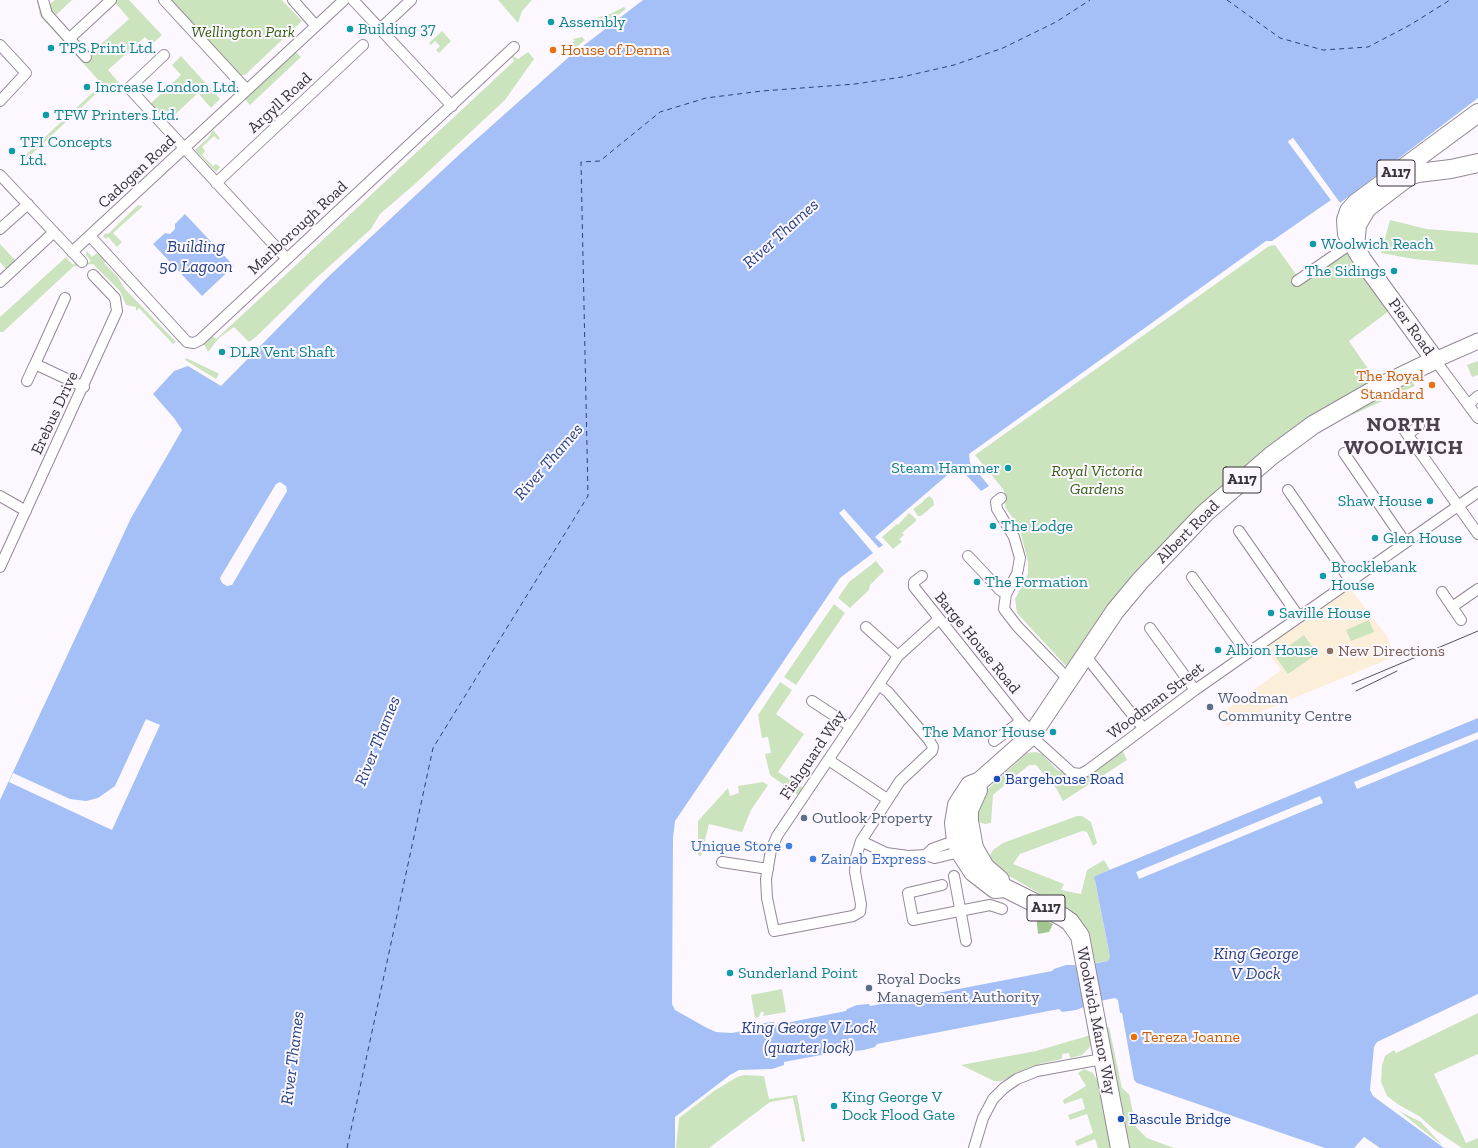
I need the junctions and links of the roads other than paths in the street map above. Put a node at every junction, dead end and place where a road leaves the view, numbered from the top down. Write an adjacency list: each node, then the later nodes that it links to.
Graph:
1 (43, 0): 10 (street)
2 (111, 0): 10 (street)
3 (164, 0): 16 (street)
4 (293, 0): 8 (street)
5 (344, 0): 8 (street, Cadogan Road)
6 (353, 0): 9 (street)
7 (411, 0): 9 (street)
8 (316, 26): 16 (street, Cadogan Road)
9 (380, 29): 18 (street)
10 (69, 38): 15 (street)
11 (0, 45): 17 (street)
12 (363, 45): 25 (street, Argyll Road)
13 (514, 47): 18 (street, Marlborough Road)
14 (164, 55): 21 (street)
15 (86, 57)
16 (247, 90): 21 (street, Cadogan Road)
17 (0, 101)
18 (452, 106): 32 (street, Marlborough Road)
19 (1478, 113): 23 (highway, Pier Road / A117)
20 (1478, 124): 23 (highway)
21 (185, 148): 25 (street); 29 (street, Cadogan Road)
22 (1478, 163): 30 (highway, A117)
23 (1407, 165): 30 (highway, Pier Road / A117)
24 (0, 174): 26 (street)
25 (216, 183): 32 (street)
26 (28, 204): 27 (street); 28 (street)
27 (0, 229)
28 (54, 232): 31 (street); 35 (street)
29 (90, 236): 31 (street, Cadogan Road); 32 (street, Marlborough Road)
30 (1354, 245): 36 (street); 39 (highway, Pier Road / A117)
31 (72, 252): 33 (street)
32 (287, 259)
33 (82, 262)
34 (94, 275): 42 (street, Erebus Drive)
35 (0, 282)
36 (1297, 282)
37 (65, 298): 40 (street)
38 (1478, 341): 39 (main road, Albert Road)
39 (1435, 360): 44 (street, Pier Road); 74 (highway, Albert Road / A117)
40 (35, 364): 41 (street); 42 (street)
41 (27, 381)
42 (84, 387): 55 (street, Erebus Drive)
43 (1478, 396): 44 (street)
44 (1469, 404): 45 (street, Pier Road)
45 (1478, 418)
46 (1400, 424): 48 (street)
47 (1419, 426): 48 (street)
48 (1408, 434): 54 (street)
49 (1344, 454): 58 (street)
50 (1288, 490): 63 (street)
51 (1478, 492): 54 (street, Woodman Street)
52 (0, 496): 55 (street)
53 (1001, 498): 66 (street)
54 (1458, 506): 57 (street); 58 (street, Woodman Street)
55 (26, 511): 60 (street, Erebus Drive)
56 (1238, 531): 68 (street)
57 (1478, 534)
58 (1405, 542): 63 (street, Woodman Street)
59 (968, 556): 66 (street)
60 (0, 567)
61 (1192, 577): 73 (street)
62 (915, 578): 69 (street, Barge House Road)
63 (1350, 580): 68 (street, Woodman Street)
64 (1478, 590): 67 (street)
65 (1442, 592): 67 (street)
66 (1006, 594): 76 (street)
67 (1452, 607): 70 (street)
68 (1298, 616): 73 (street, Woodman Street)
69 (939, 619): 75 (street, Fishguard Way); 82 (street, Barge House Road)
70 (1461, 620)
71 (866, 627): 75 (street)
72 (1150, 628): 78 (street)
73 (1247, 653): 78 (street, Woodman Street)
74 (1084, 654): 76 (highway, Albert Road / A117); 81 (street)
75 (898, 656): 77 (street, Fishguard Way)
76 (1068, 679): 82 (highway, Albert Road / A117)
77 (879, 685): 80 (street, Fishguard Way); 86 (street, Fishguard Way)
78 (1195, 690): 81 (street, Woodman Street)
79 (812, 701): 80 (street)
80 (850, 726): 84 (street, Fishguard Way)
81 (1143, 728): 82 (street, Woodman Street)
82 (1028, 730): 83 (street); 85 (highway, Albert Road / A117)
83 (994, 741)
84 (830, 758): 86 (street); 90 (street, Fishguard Way)
85 (980, 781): 88 (highway, Woolwich Manor Way / A117)
86 (887, 799): 87 (street, Fishguard Way)
87 (861, 841): 88 (street); 90 (street, Fishguard Way)
88 (965, 844): 96 (highway, Woolwich Manor Way / A117)
89 (722, 862): 90 (street)
90 (768, 869)
91 (954, 876): 94 (street)
92 (942, 885): 94 (street)
93 (1002, 909): 94 (street)
94 (960, 911): 95 (street)
95 (966, 940)
96 (1102, 1059): 97 (highway, Woolwich Manor Way / A117); 98 (street)
97 (1120, 1146)
98 (974, 1148)

